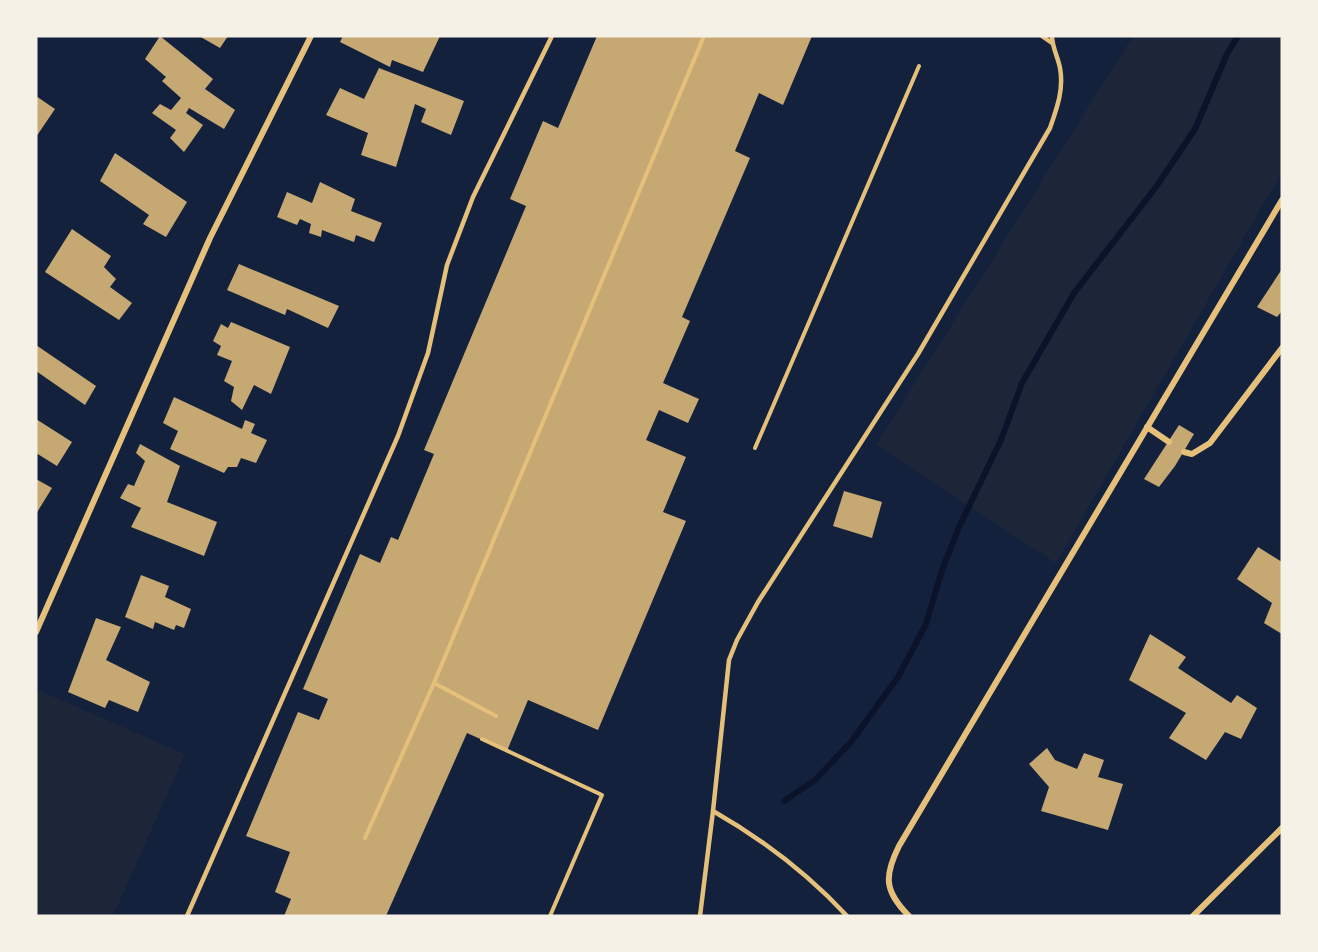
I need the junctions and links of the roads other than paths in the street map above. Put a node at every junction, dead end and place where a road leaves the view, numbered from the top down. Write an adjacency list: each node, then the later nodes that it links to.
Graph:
1 (311, 36): 11 (street)
2 (552, 36): 14 (lane)
3 (1042, 36): 5 (lane)
4 (1052, 36): 5 (lane)
5 (1052, 43): 12 (lane)
6 (1282, 200): 8 (street)
7 (1282, 348): 10 (street)
8 (1147, 427): 9 (street); 17 (street)
9 (1168, 442)
10 (1184, 452)
11 (36, 632)
12 (713, 811): 15 (lane); 16 (lane)
13 (1282, 828): 18 (street)
14 (187, 916)
15 (700, 916)
16 (847, 916)
17 (909, 916)
18 (1193, 916)

